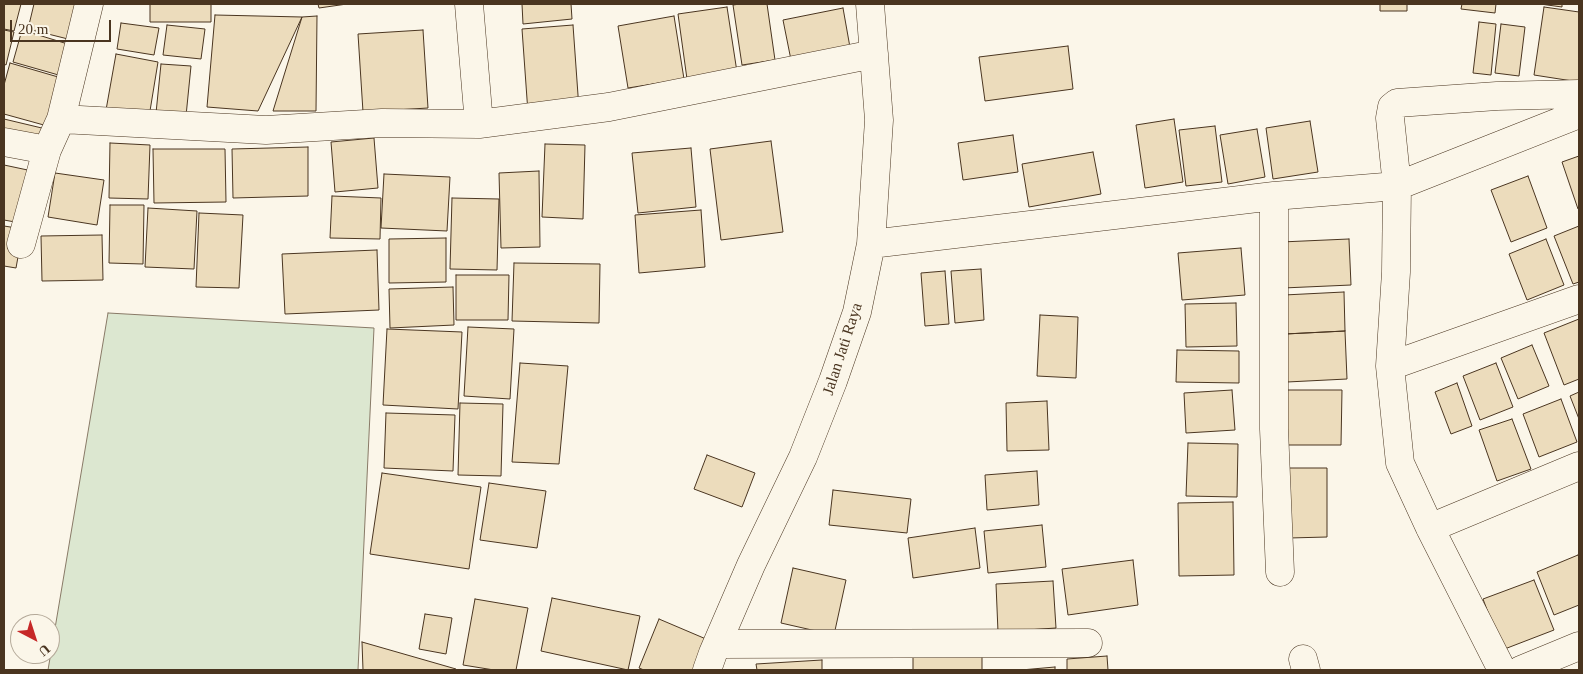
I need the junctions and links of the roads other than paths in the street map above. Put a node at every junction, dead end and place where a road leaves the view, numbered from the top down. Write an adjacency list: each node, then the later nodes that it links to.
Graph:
1 (89, 4): 7 (street)
2 (469, 4): 8 (street)
3 (870, 4): 4 (street, Jalan Jati Raya)
4 (874, 54): 8 (street); 14 (street, Jalan Jati Raya)
5 (1579, 94): 11 (street)
6 (1579, 114): 11 (street)
7 (61, 119): 8 (street); 10 (street)
8 (479, 124)
9 (4, 142): 10 (street)
10 (47, 150): 13 (street)
11 (1397, 186): 12 (street); 16 (street)
12 (1274, 196): 14 (street); 19 (street)
13 (21, 244)
14 (871, 244): 21 (street, Jalan Jati Raya)
15 (1579, 299): 16 (street)
16 (1390, 366): 18 (street)
17 (1579, 466): 18 (street)
18 (1430, 528): 24 (street)
19 (1280, 572)
20 (1088, 643): 21 (street)
21 (717, 644): 23 (street, Jalan Jati Raya)
22 (1579, 646): 25 (street)
23 (707, 670)
24 (1502, 670)
25 (1521, 670)

